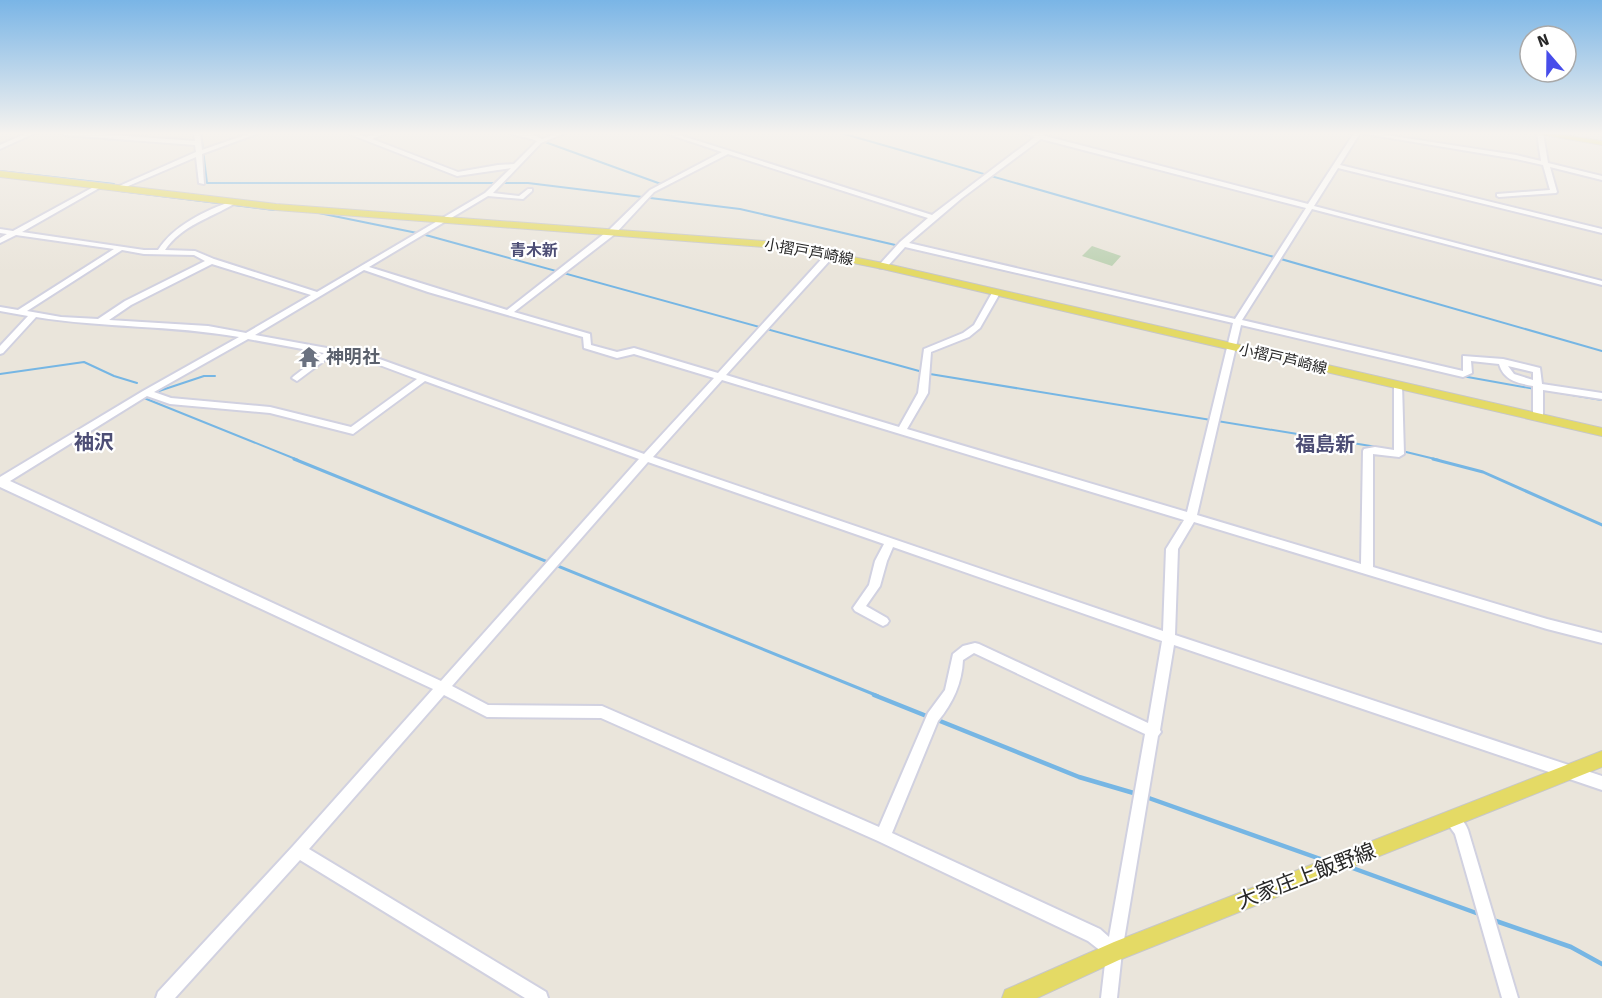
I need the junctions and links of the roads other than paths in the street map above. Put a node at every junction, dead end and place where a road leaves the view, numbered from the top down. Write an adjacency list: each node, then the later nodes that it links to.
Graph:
1 (46, 180): 13 (main road, 小摺戸芦崎線)
2 (138, 180): 14 (street)
3 (202, 180): 12 (street)
4 (502, 180): 16 (street)
5 (674, 180): 24 (street)
6 (814, 180): 20 (street)
7 (984, 180): 20 (street)
8 (1209, 180): 19 (street)
9 (1328, 180): 19 (street)
10 (1392, 180): 23 (street)
11 (1550, 180): 17 (street)
12 (202, 183)
13 (99, 186): 14 (main road, 小摺戸芦崎線); 25 (street)
14 (119, 188): 18 (main road, 小摺戸芦崎線)
15 (530, 190): 16 (street)
16 (487, 194): 21 (street)
17 (1499, 195)
18 (232, 203): 21 (main road, 小摺戸芦崎線); 29 (street)
19 (1310, 207): 34 (street); 42 (street)
20 (935, 218): 27 (street)
21 (444, 219): 24 (main road, 小摺戸芦崎線); 33 (street)
22 (0, 231): 25 (street)
23 (1602, 231)
24 (612, 232): 30 (main road, 小摺戸芦崎線); 39 (street)
25 (14, 233): 26 (street); 28 (street)
26 (0, 241)
27 (903, 244): 32 (street); 42 (street)
28 (121, 248): 29 (street); 38 (street)
29 (160, 252): 31 (street)
30 (830, 255): 32 (main road, 小摺戸芦崎線); 48 (street)
31 (212, 261): 36 (street); 41 (street)
32 (883, 266): 35 (main road, 小摺戸芦崎線)
33 (363, 267): 36 (street); 39 (street)
34 (1602, 283)
35 (996, 293): 44 (main road, 小摺戸芦崎線); 56 (street)
36 (316, 294): 43 (street)
37 (0, 309): 38 (street)
38 (20, 312): 40 (street)
39 (508, 313): 48 (street)
40 (34, 314): 41 (street); 45 (street)
41 (101, 321): 43 (street)
42 (1236, 322): 44 (street); 47 (street)
43 (249, 335): 46 (street); 53 (street)
44 (1230, 347): 52 (main road, 小摺戸芦崎線); 60 (street)
45 (0, 351)
46 (332, 351): 49 (street); 50 (street)
47 (1503, 362): 51 (street); 51 (street)
48 (719, 376): 56 (street); 58 (street)
49 (297, 378)
50 (422, 379): 53 (street); 58 (street)
51 (1538, 385): 54 (street); 55 (street)
52 (1398, 386): 55 (main road, 小摺戸芦崎線); 62 (street)
53 (146, 393): 59 (street)
54 (1602, 396)
55 (1538, 417): 57 (main road, 小摺戸芦崎線)
56 (901, 431): 60 (street)
57 (1602, 432)
58 (646, 458): 61 (street); 66 (street)
59 (0, 482): 66 (street)
60 (1191, 518): 62 (street); 64 (street)
61 (890, 542): 63 (street); 64 (street)
62 (1367, 570): 65 (street)
63 (883, 621)
64 (1169, 638): 67 (street); 69 (street)
65 (1602, 638)
66 (443, 688): 72 (street); 73 (street)
67 (1154, 732): 72 (street); 74 (street)
68 (1602, 759): 69 (main road, 大家庄上飯野線)
69 (1569, 772): 70 (street); 71 (main road, 大家庄上飯野線)
70 (1602, 783)
71 (1451, 819): 74 (main road, 大家庄上飯野線); 79 (street)
72 (883, 836): 74 (street)
73 (298, 851): 75 (street); 76 (street)
74 (1114, 952): 77 (main road, 大家庄上飯野線); 78 (street)
75 (164, 998)
76 (540, 998)
77 (1013, 998)
78 (1109, 998)
79 (1510, 998)

